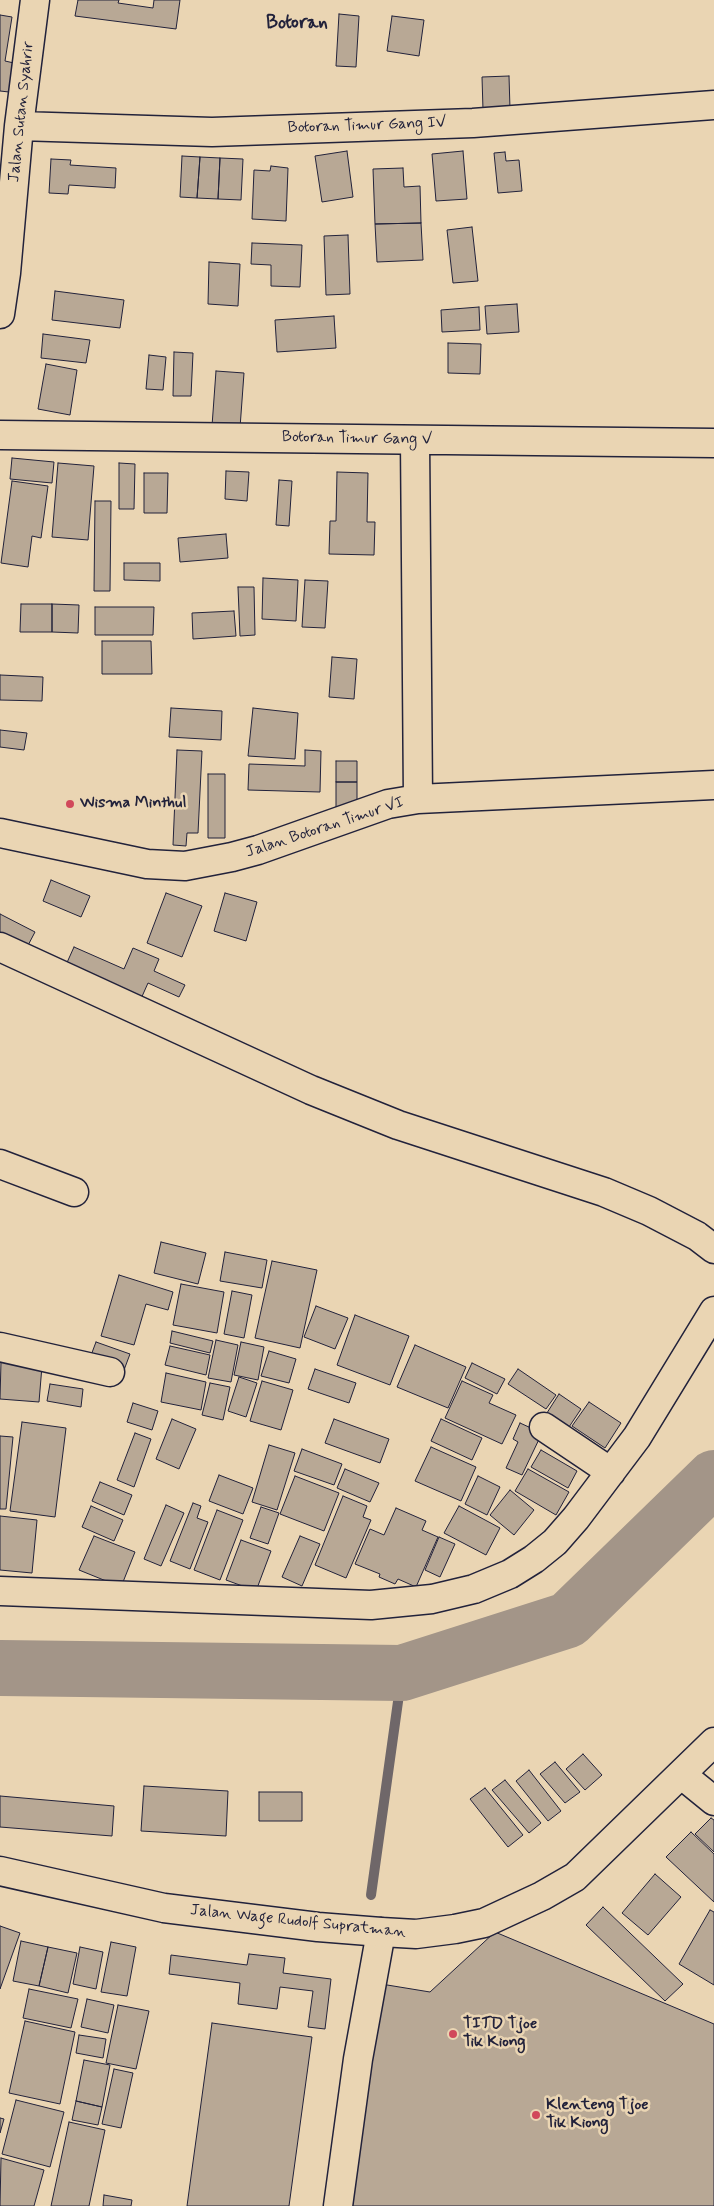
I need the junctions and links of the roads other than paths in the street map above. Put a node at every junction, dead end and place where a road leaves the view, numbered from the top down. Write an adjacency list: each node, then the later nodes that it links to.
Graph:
1 (35, 0): 3 (street, Jalan Sutan Syahrir)
2 (714, 105): 3 (street, Botoran Timur Gang IV)
3 (20, 126): 4 (street, Jalan Sutan Syahrir)
4 (0, 314)
5 (0, 435): 6 (street, Botoran Timur Gang V)
6 (415, 440): 7 (street, Botoran Timur Gang V); 9 (street)
7 (714, 443)
8 (714, 785): 9 (street, Jalan Botoran Timur VI)
9 (418, 799): 10 (street, Jalan Botoran Timur VI)
10 (0, 833)
11 (0, 947): 14 (street)
12 (0, 1164): 13 (street)
13 (74, 1192)
14 (714, 1249)
15 (714, 1312): 19 (street)
16 (0, 1347): 17 (street)
17 (110, 1372)
18 (544, 1428): 19 (street)
19 (611, 1472): 20 (street)
20 (0, 1591)
21 (714, 1742): 22 (street, Jalan Wage Rudolf Supratman)
22 (682, 1775): 23 (street); 25 (street, Jalan Wage Rudolf Supratman)
23 (714, 1801)
24 (0, 1871): 25 (street, Jalan Wage Rudolf Supratman)
25 (381, 1932): 26 (street)
26 (338, 2206)

